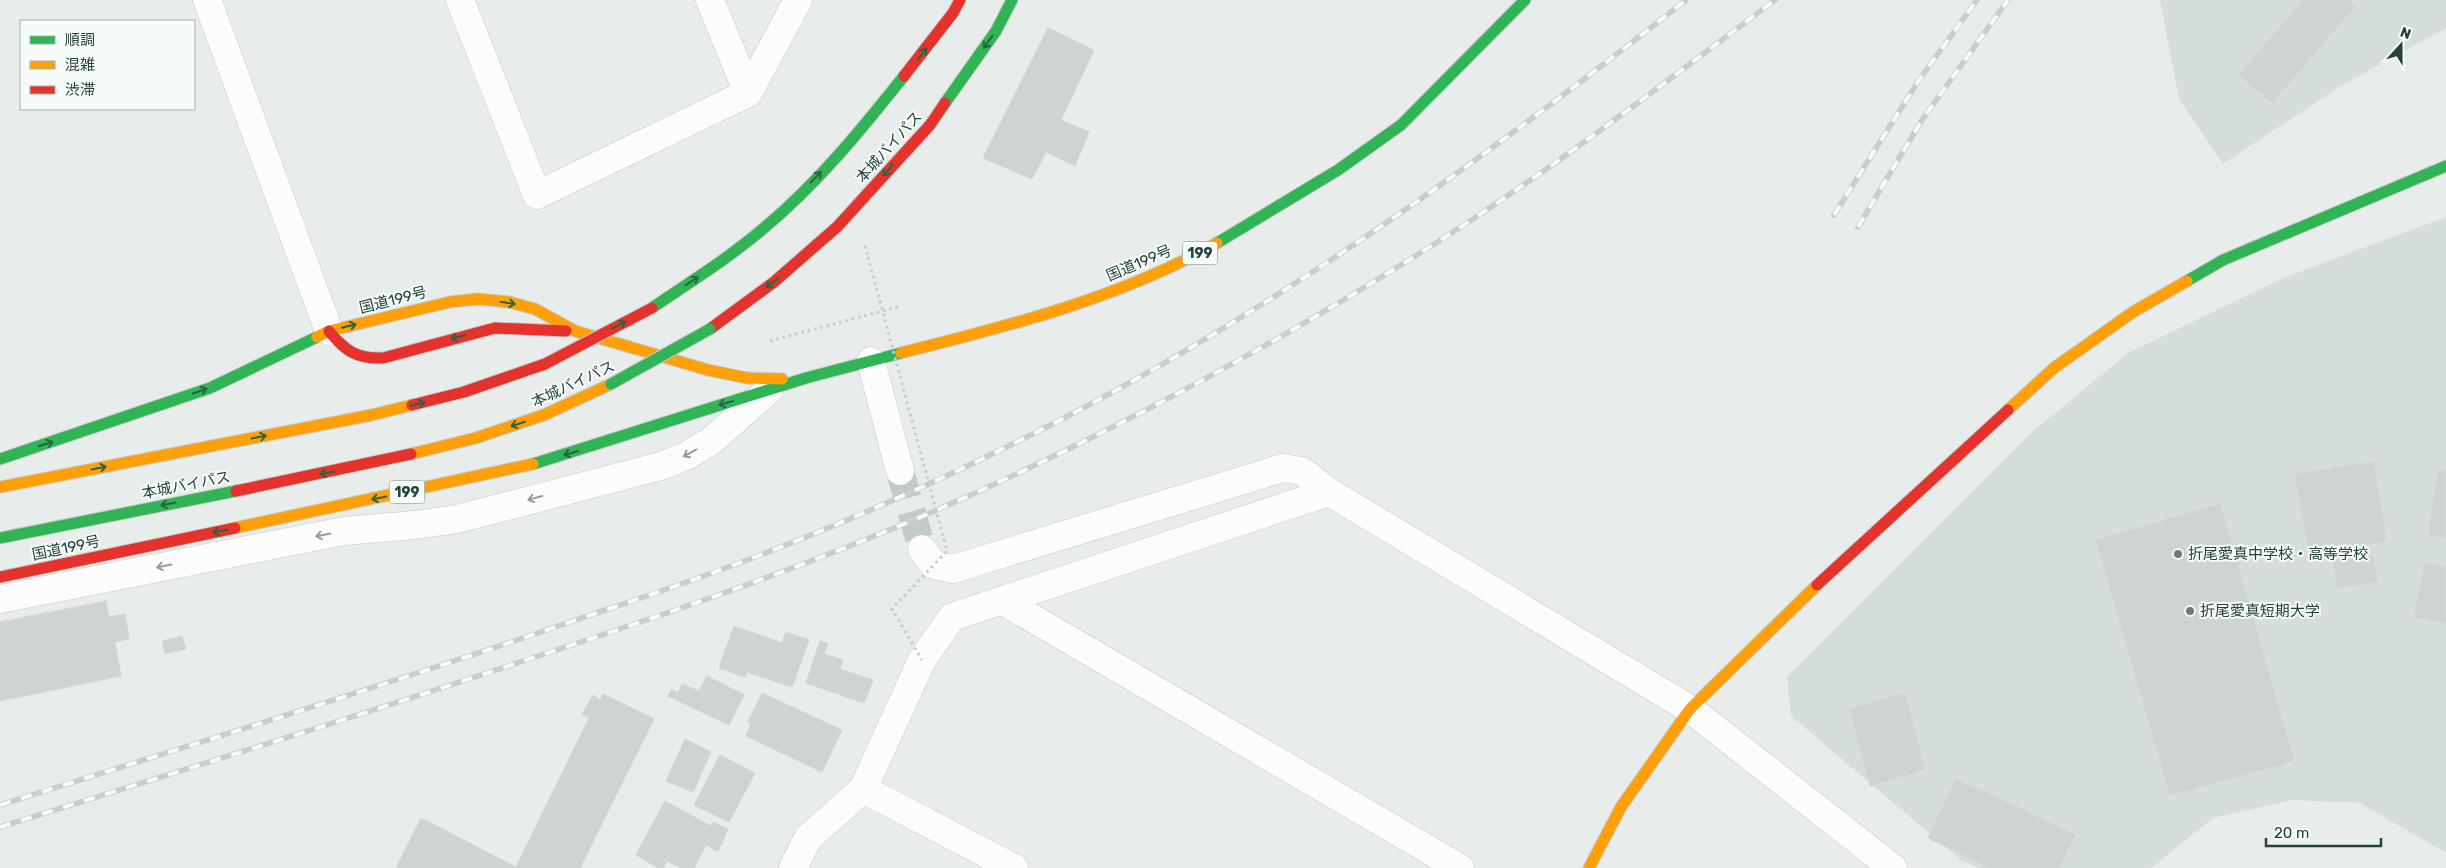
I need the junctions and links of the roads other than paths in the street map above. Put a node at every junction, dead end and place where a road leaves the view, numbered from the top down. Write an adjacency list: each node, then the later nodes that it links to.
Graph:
1 (207, 0): 10 (street)
2 (460, 0): 8 (street)
3 (710, 0): 8 (street)
4 (798, 0): 8 (street)
5 (960, 0): 17 (main road, 本城バイパス, one-way to 5, bridge)
6 (1012, 0): 19 (main road, 本城バイパス / 199, one-way to 19, bridge)
7 (1525, 0): 12 (main road, 国道199号 / 199)
8 (748, 94)
9 (2446, 166): 24 (main road)
10 (329, 331): 11 (main road, 国道199号 / 199, one-way to 11); 11 (main road, 199, one-way to 10); 15 (main road, 国道199号 / 199, one-way to 10)
11 (575, 331): 13 (main road, 国道199号 / 199)
12 (871, 361): 13 (main road, 国道199号 / 199); 16 (street)
13 (806, 378): 14 (main road, 国道199号 / 199)
14 (769, 390): 21 (main road, 国道199号 / 199, one-way to 21); 22 (street, one-way to 22)
15 (0, 459)
16 (900, 470)
17 (0, 487)
18 (1329, 492): 20 (street); 23 (street); 24 (street)
19 (0, 538)
20 (922, 549)
21 (0, 577)
22 (0, 598)
23 (1003, 600): 25 (street); 28 (street)
24 (1690, 709): 29 (main road); 30 (street)
25 (863, 789): 26 (street); 27 (street)
26 (793, 868)
27 (1014, 868)
28 (1460, 868)
29 (1589, 868)
30 (1893, 868)

